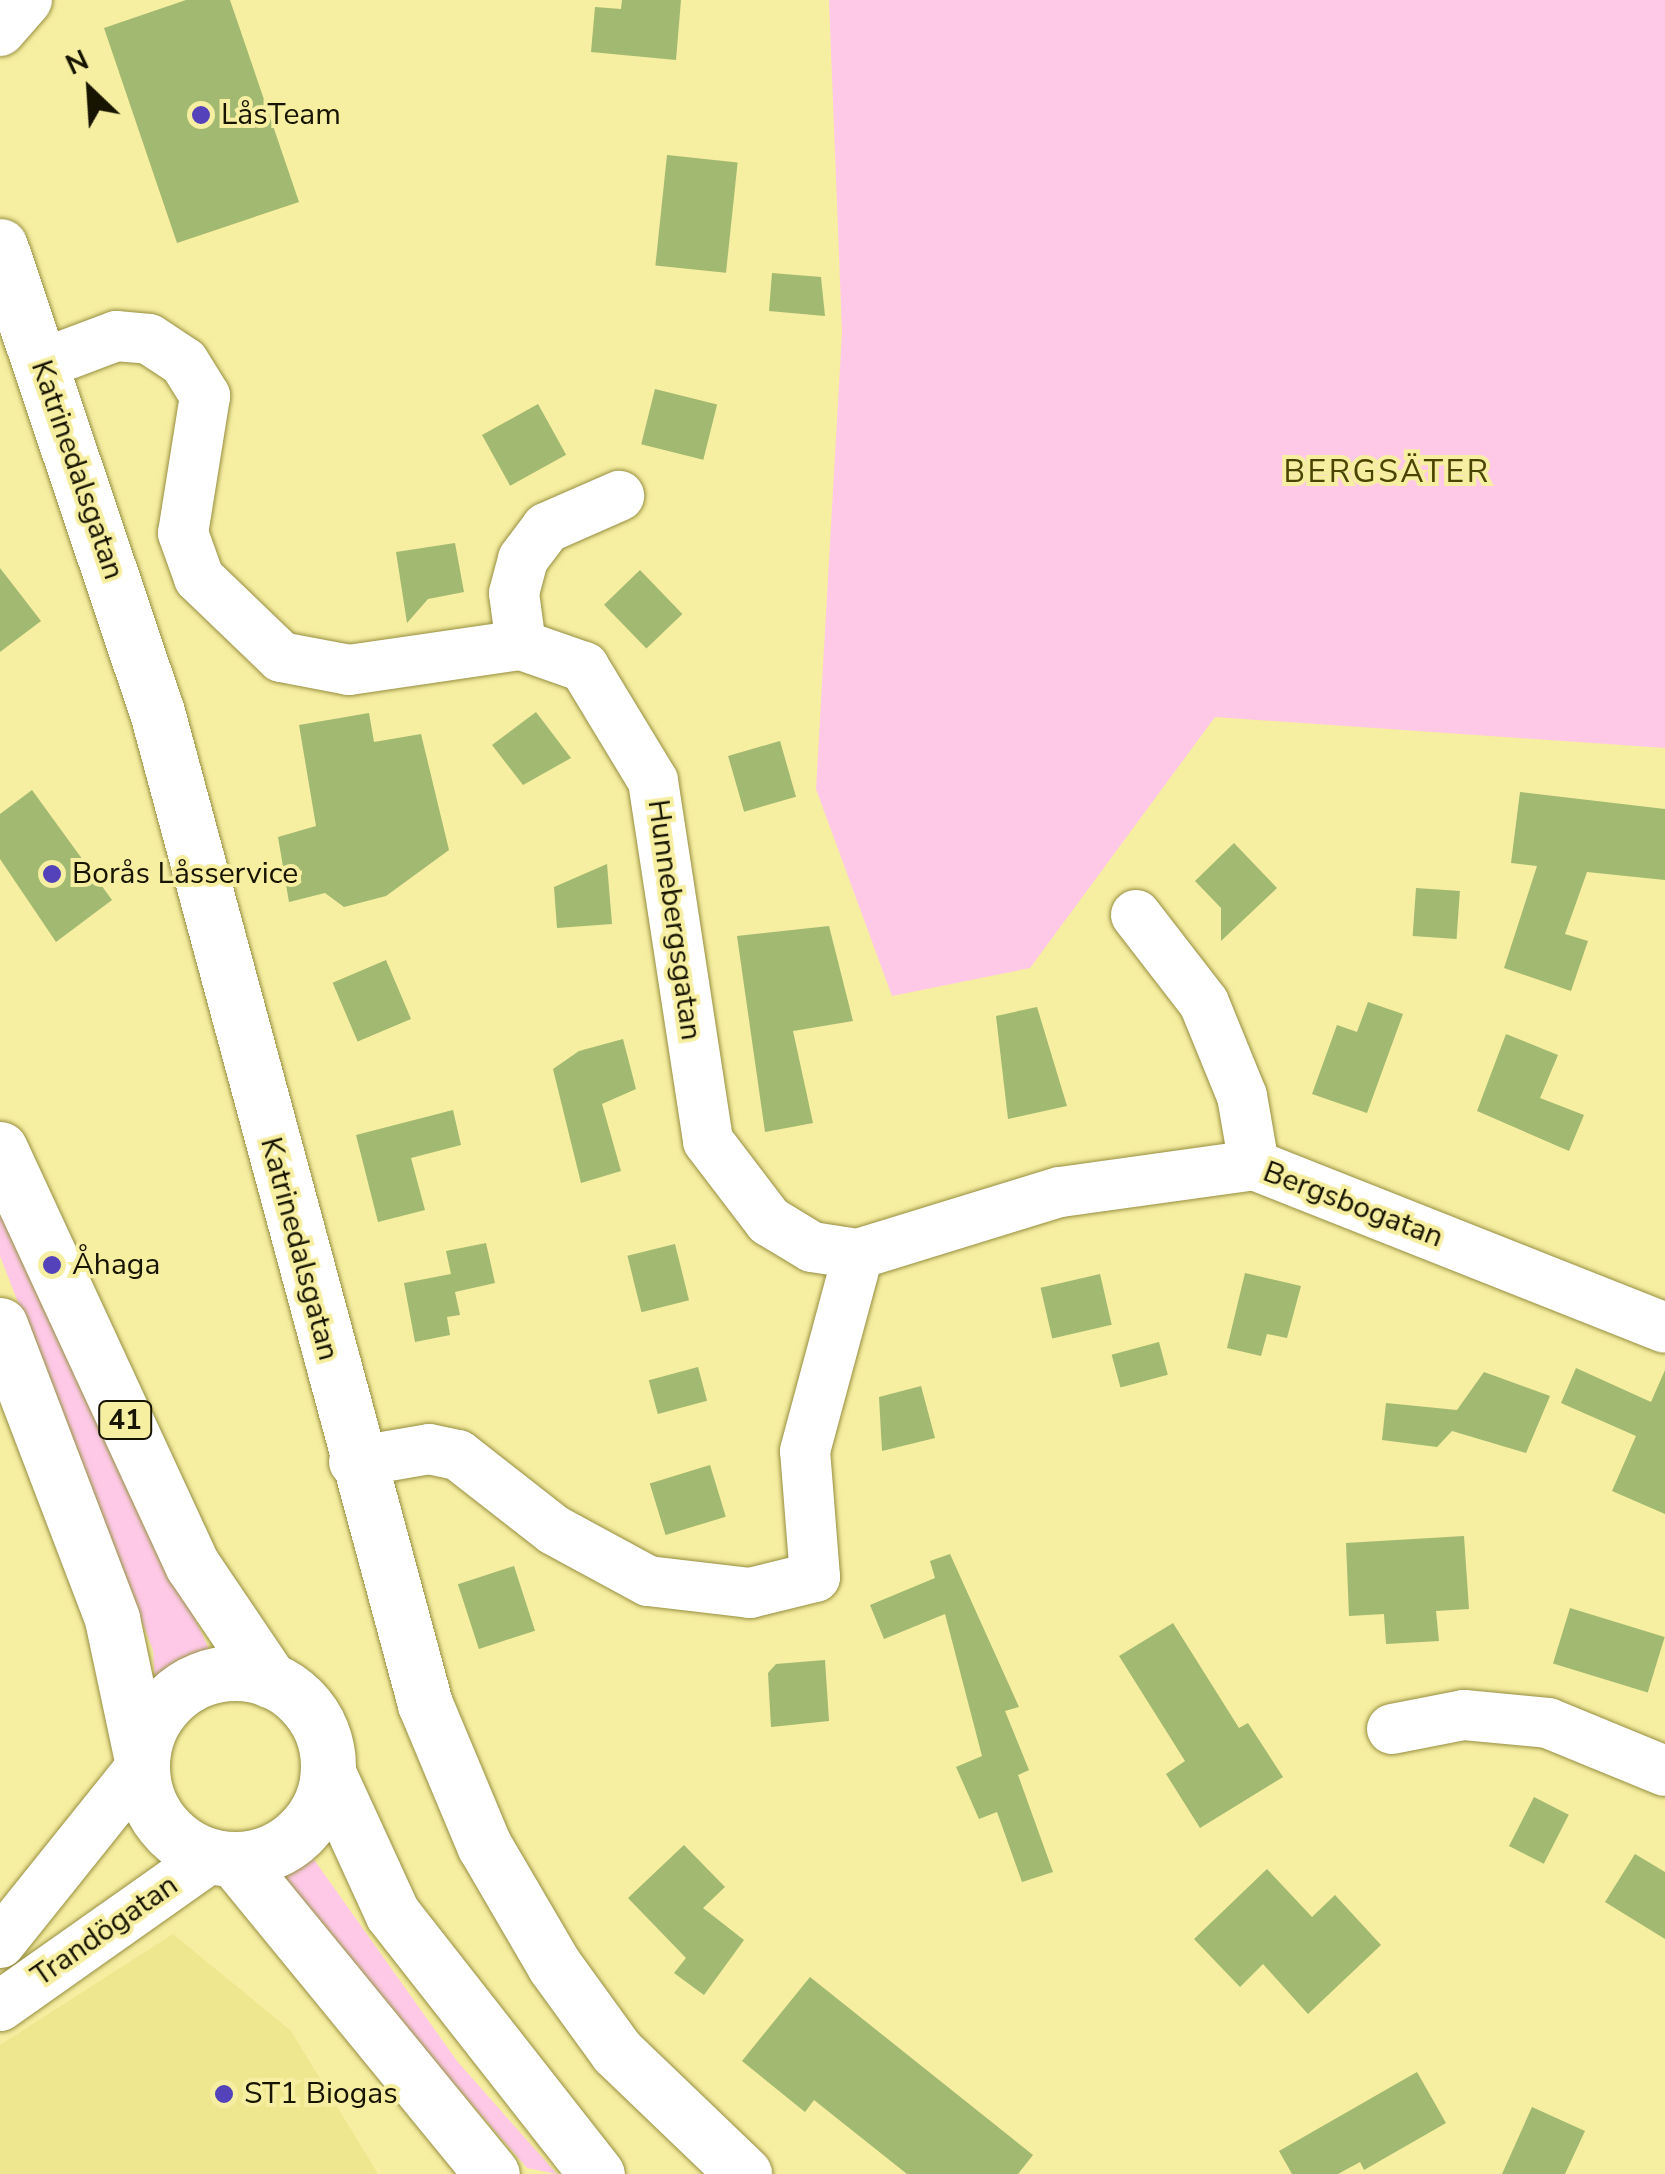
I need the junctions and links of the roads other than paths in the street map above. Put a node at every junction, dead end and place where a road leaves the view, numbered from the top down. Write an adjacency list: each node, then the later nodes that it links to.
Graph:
1 (27, 0): 2 (street)
2 (0, 30)
3 (0, 246): 4 (main road, Katrinedalsgatan)
4 (42, 364): 6 (street, Hunnebergsgatan); 13 (main road, Katrinedalsgatan)
5 (619, 496): 6 (street)
6 (522, 645): 10 (street, Hunnebergsgatan)
7 (1136, 915): 9 (street)
8 (0, 1149): 14 (main road, 41)
9 (1254, 1164): 10 (street, Bergsbogatan); 12 (street, Bergsbogatan)
10 (858, 1254): 13 (street)
11 (0, 1325): 16 (main road)
12 (1665, 1328)
13 (354, 1462): 26 (main road, Katrinedalsgatan)
14 (270, 1680): 16 (main road); 18 (main road, 41)
15 (1392, 1730): 17 (street)
16 (141, 1762): 19 (main road); 21 (street, Trandögatan)
17 (1665, 1772)
18 (328, 1774): 19 (main road); 25 (main road, 41)
19 (223, 1858): 23 (street, Trandögatan); 24 (main road)
20 (0, 1891): 21 (street)
21 (49, 1892): 22 (street, Trandögatan)
22 (0, 1943)
23 (0, 2006)
24 (492, 2174)
25 (597, 2174)
26 (744, 2174)

